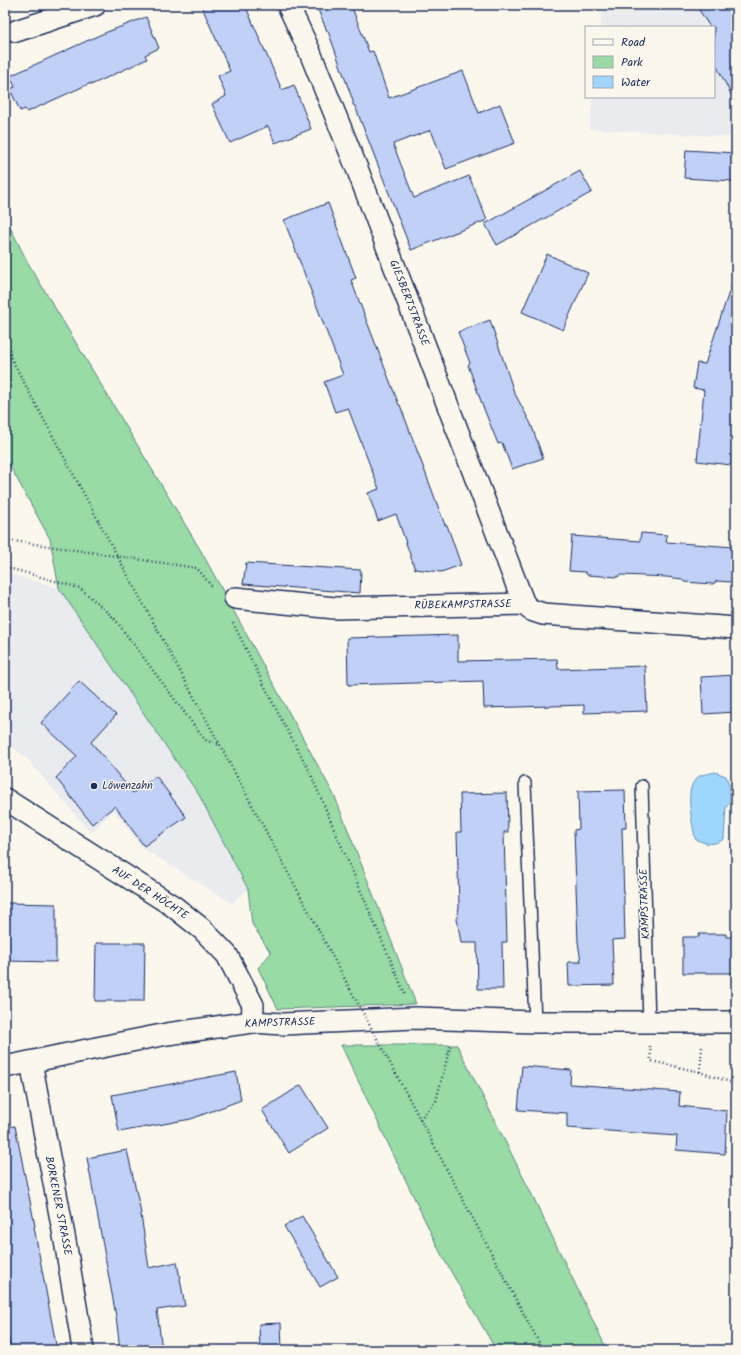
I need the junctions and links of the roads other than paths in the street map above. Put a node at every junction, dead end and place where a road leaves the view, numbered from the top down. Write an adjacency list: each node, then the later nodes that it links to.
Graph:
1 (95, 5): 3 (street)
2 (288, 5): 5 (street, GIESBERTSTRASSE)
3 (16, 31)
4 (227, 602): 5 (street, RÜBEKAMPSTRASSE)
5 (524, 604): 6 (street, RÜBEKAMPSTRASSE)
6 (736, 628)
7 (525, 783): 11 (lane)
8 (642, 786): 13 (lane, KAMPSTRASSE)
9 (5, 799): 10 (street, AUF DER HÖCHTE)
10 (252, 1022): 11 (street, KAMPSTRASSE); 14 (street, KAMPSTRASSE)
11 (534, 1022): 13 (street, KAMPSTRASSE)
12 (736, 1022): 13 (street, KAMPSTRASSE)
13 (649, 1023)
14 (31, 1062): 15 (street, KAMPSTRASSE); 16 (street, BORKENER STRASSE)
15 (5, 1067)
16 (83, 1350)

